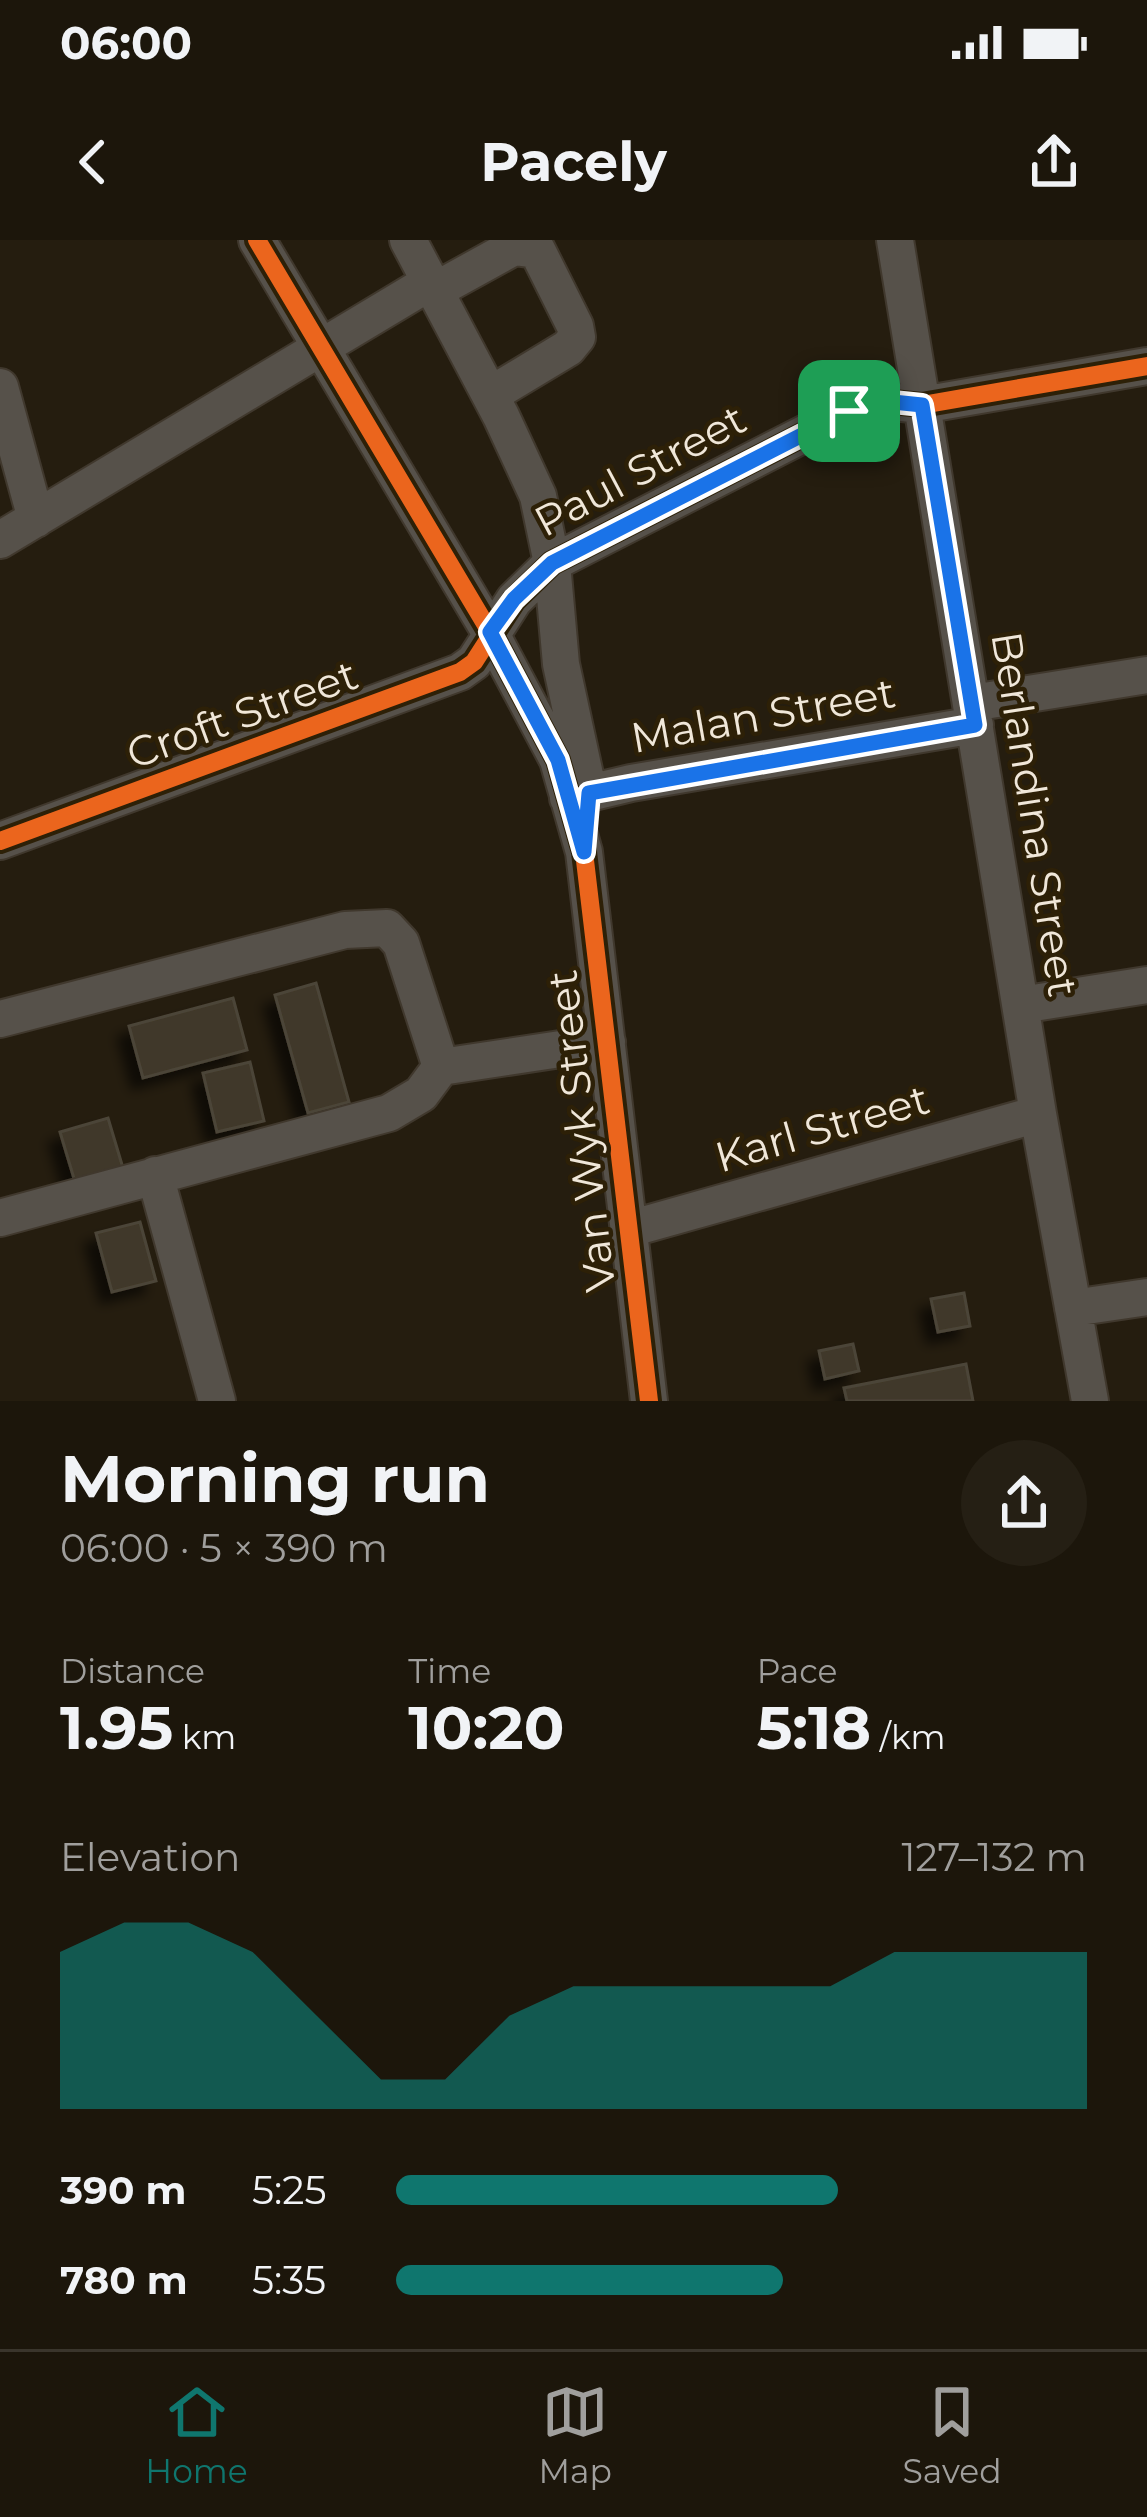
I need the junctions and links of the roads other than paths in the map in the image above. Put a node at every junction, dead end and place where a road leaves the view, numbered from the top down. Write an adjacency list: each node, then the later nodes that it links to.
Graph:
1 (257, 240): 5 (street, Van Wyk Street)
2 (408, 240): 4 (street, Van Wyk Street)
3 (895, 240): 9 (street, Berlandina Street)
4 (434, 285): 5 (street); 8 (street, Van Wyk Street); 8 (street)
5 (319, 346): 10 (street); 13 (street, Van Wyk Street)
6 (1147, 366): 9 (street, Paul Street)
7 (0, 387): 10 (street)
8 (490, 395): 12 (street, Van Wyk Street)
9 (922, 405): 12 (street, Paul Street); 15 (street, Berlandina Street)
10 (36, 519): 11 (street)
11 (0, 540)
12 (552, 563): 13 (street, Paul Street); 16 (street, Van Wyk Street)
13 (490, 632): 16 (street, Van Wyk Street); 17 (street, Croft Street)
14 (1147, 674): 15 (street, Malan Street)
15 (973, 714): 16 (street, Malan Street); 19 (street, Berlandina Street)
16 (578, 795): 21 (street, Van Wyk Street)
17 (0, 841)
18 (1147, 985): 19 (street)
19 (1021, 1005): 23 (street, Berlandina Street)
20 (0, 1019): 22 (street)
21 (607, 1042): 22 (street); 26 (street, Van Wyk Street)
22 (441, 1067): 24 (street)
23 (1038, 1114): 26 (street, Karl Street); 28 (street, Berlandina Street)
24 (155, 1175): 25 (street); 29 (street)
25 (0, 1218)
26 (629, 1229): 30 (street, Van Wyk Street)
27 (1147, 1298): 28 (street)
28 (1073, 1308): 31 (street, Berlandina Street)
29 (217, 1401)
30 (649, 1401)
31 (1090, 1401)

